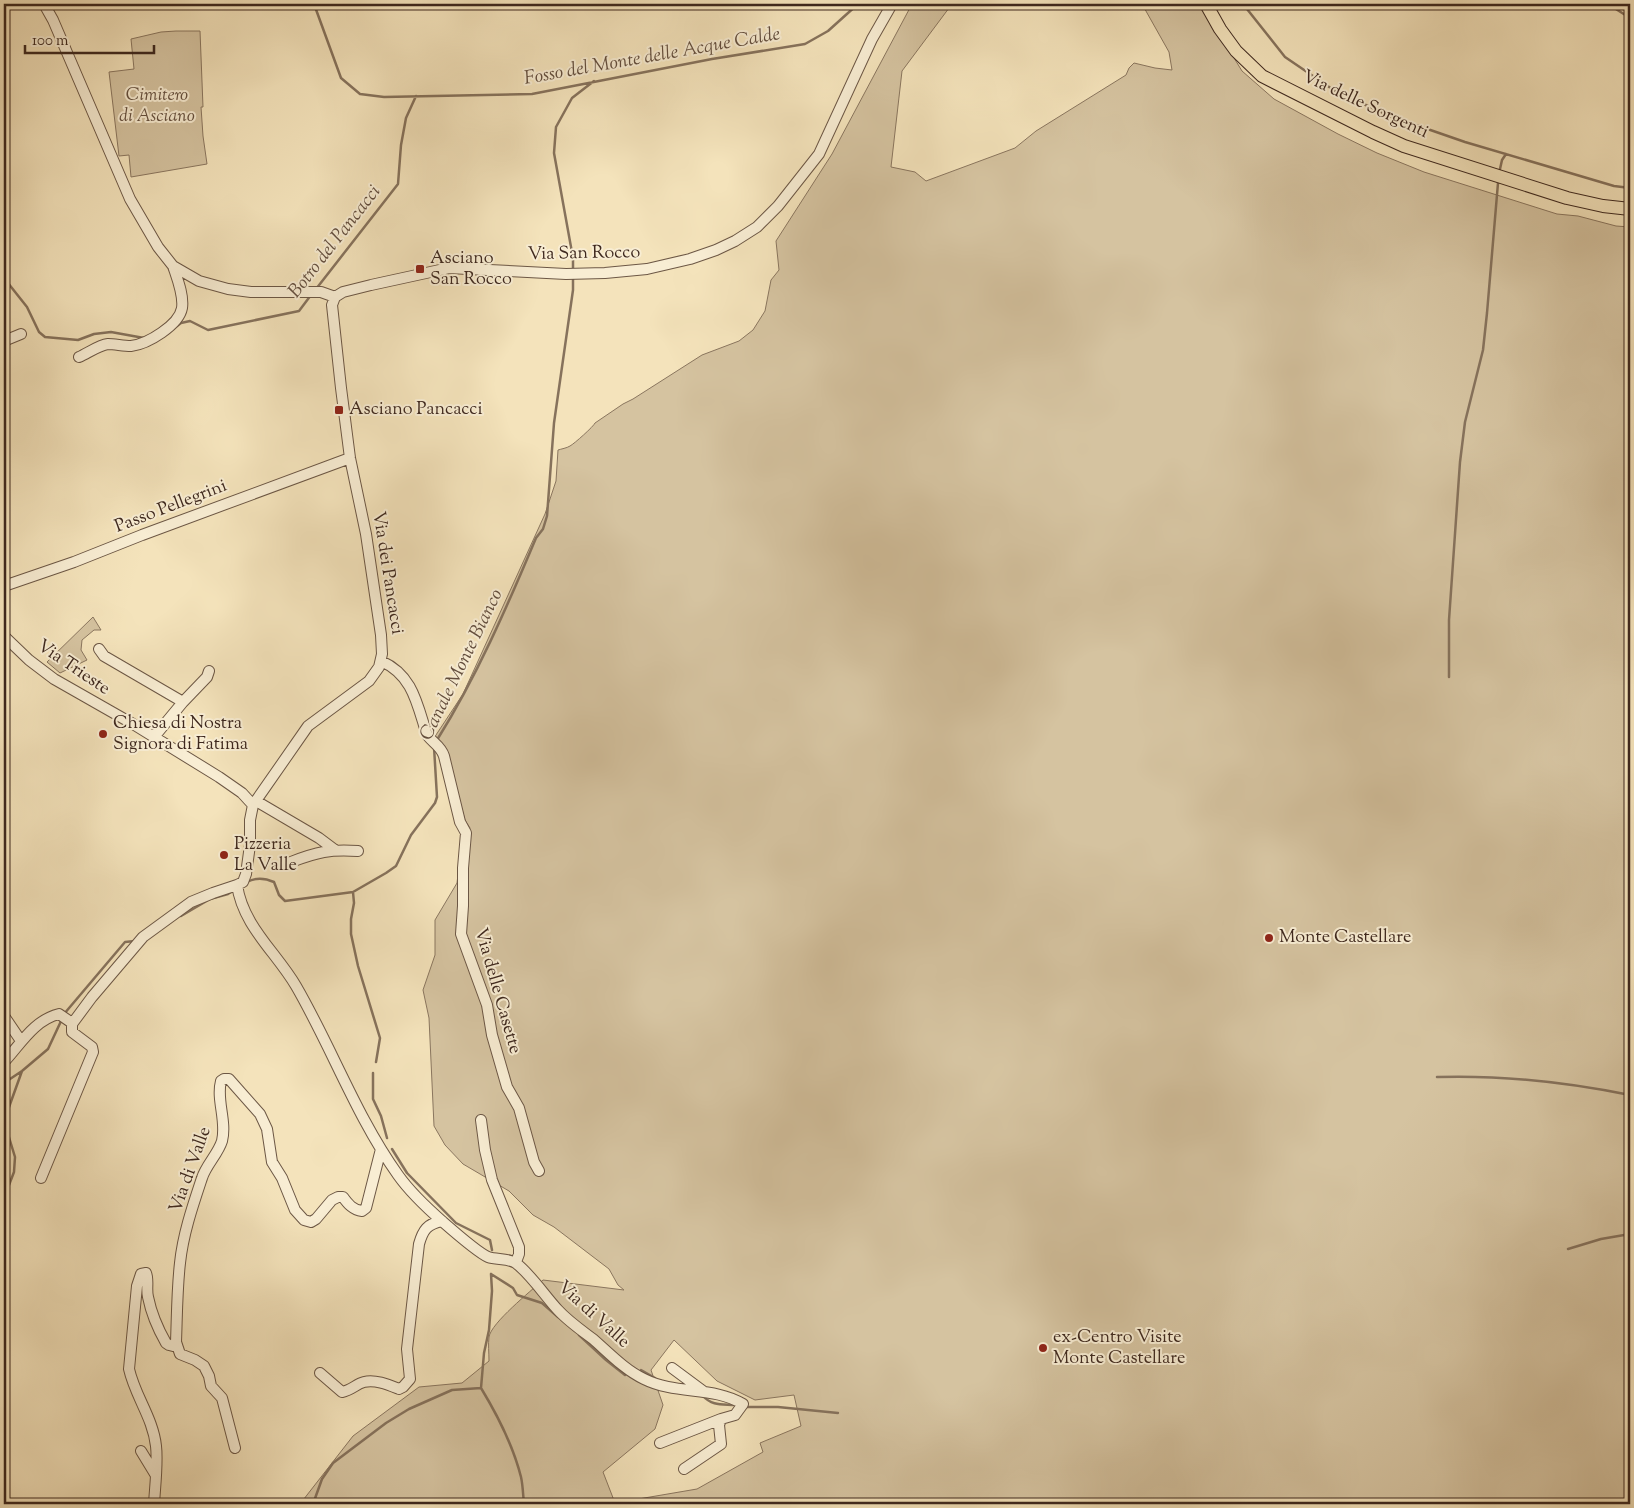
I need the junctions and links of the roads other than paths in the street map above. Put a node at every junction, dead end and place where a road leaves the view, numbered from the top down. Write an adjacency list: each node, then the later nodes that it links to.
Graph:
1 (44, 4): 5 (street)
2 (892, 4): 6 (street, Via San Rocco)
3 (1206, 4): 4 (main road, Via delle Sorgenti)
4 (1630, 209)
5 (173, 266): 6 (street); 9 (street)
6 (335, 297): 10 (street, Via dei Pancacci)
7 (21, 334): 8 (street)
8 (4, 341)
9 (80, 357)
10 (350, 458): 11 (street, Passo Pellegrini); 14 (street, Via dei Pancacci)
11 (4, 586)
12 (4, 636): 17 (street, Via Trieste)
13 (99, 649): 16 (street)
14 (381, 660): 18 (street, Via dei Pancacci); 29 (street, Via delle Casette)
15 (209, 671): 16 (street)
16 (183, 702): 17 (street)
17 (154, 737): 18 (street, Via Trieste)
18 (255, 803): 19 (street, Via Trieste); 22 (street)
19 (335, 850): 20 (street); 21 (street)
20 (358, 851)
21 (290, 862)
22 (238, 889): 24 (street); 28 (street)
23 (4, 1016): 25 (street)
24 (70, 1022): 25 (street); 30 (street)
25 (22, 1041): 26 (street)
26 (4, 1062)
27 (481, 1120): 32 (street)
28 (382, 1149): 31 (street); 33 (street, Via di Valle)
29 (539, 1171)
30 (41, 1178)
31 (442, 1221): 32 (street); 35 (street)
32 (516, 1262): 36 (street, Via di Valle)
33 (176, 1342): 39 (street); 42 (street)
34 (672, 1368): 36 (street)
35 (320, 1373)
36 (704, 1391): 37 (street, Via di Valle)
37 (721, 1419): 38 (street); 41 (street)
38 (660, 1443)
39 (235, 1448)
40 (141, 1451): 42 (street)
41 (684, 1469)
42 (155, 1475): 43 (street)
43 (154, 1504)

